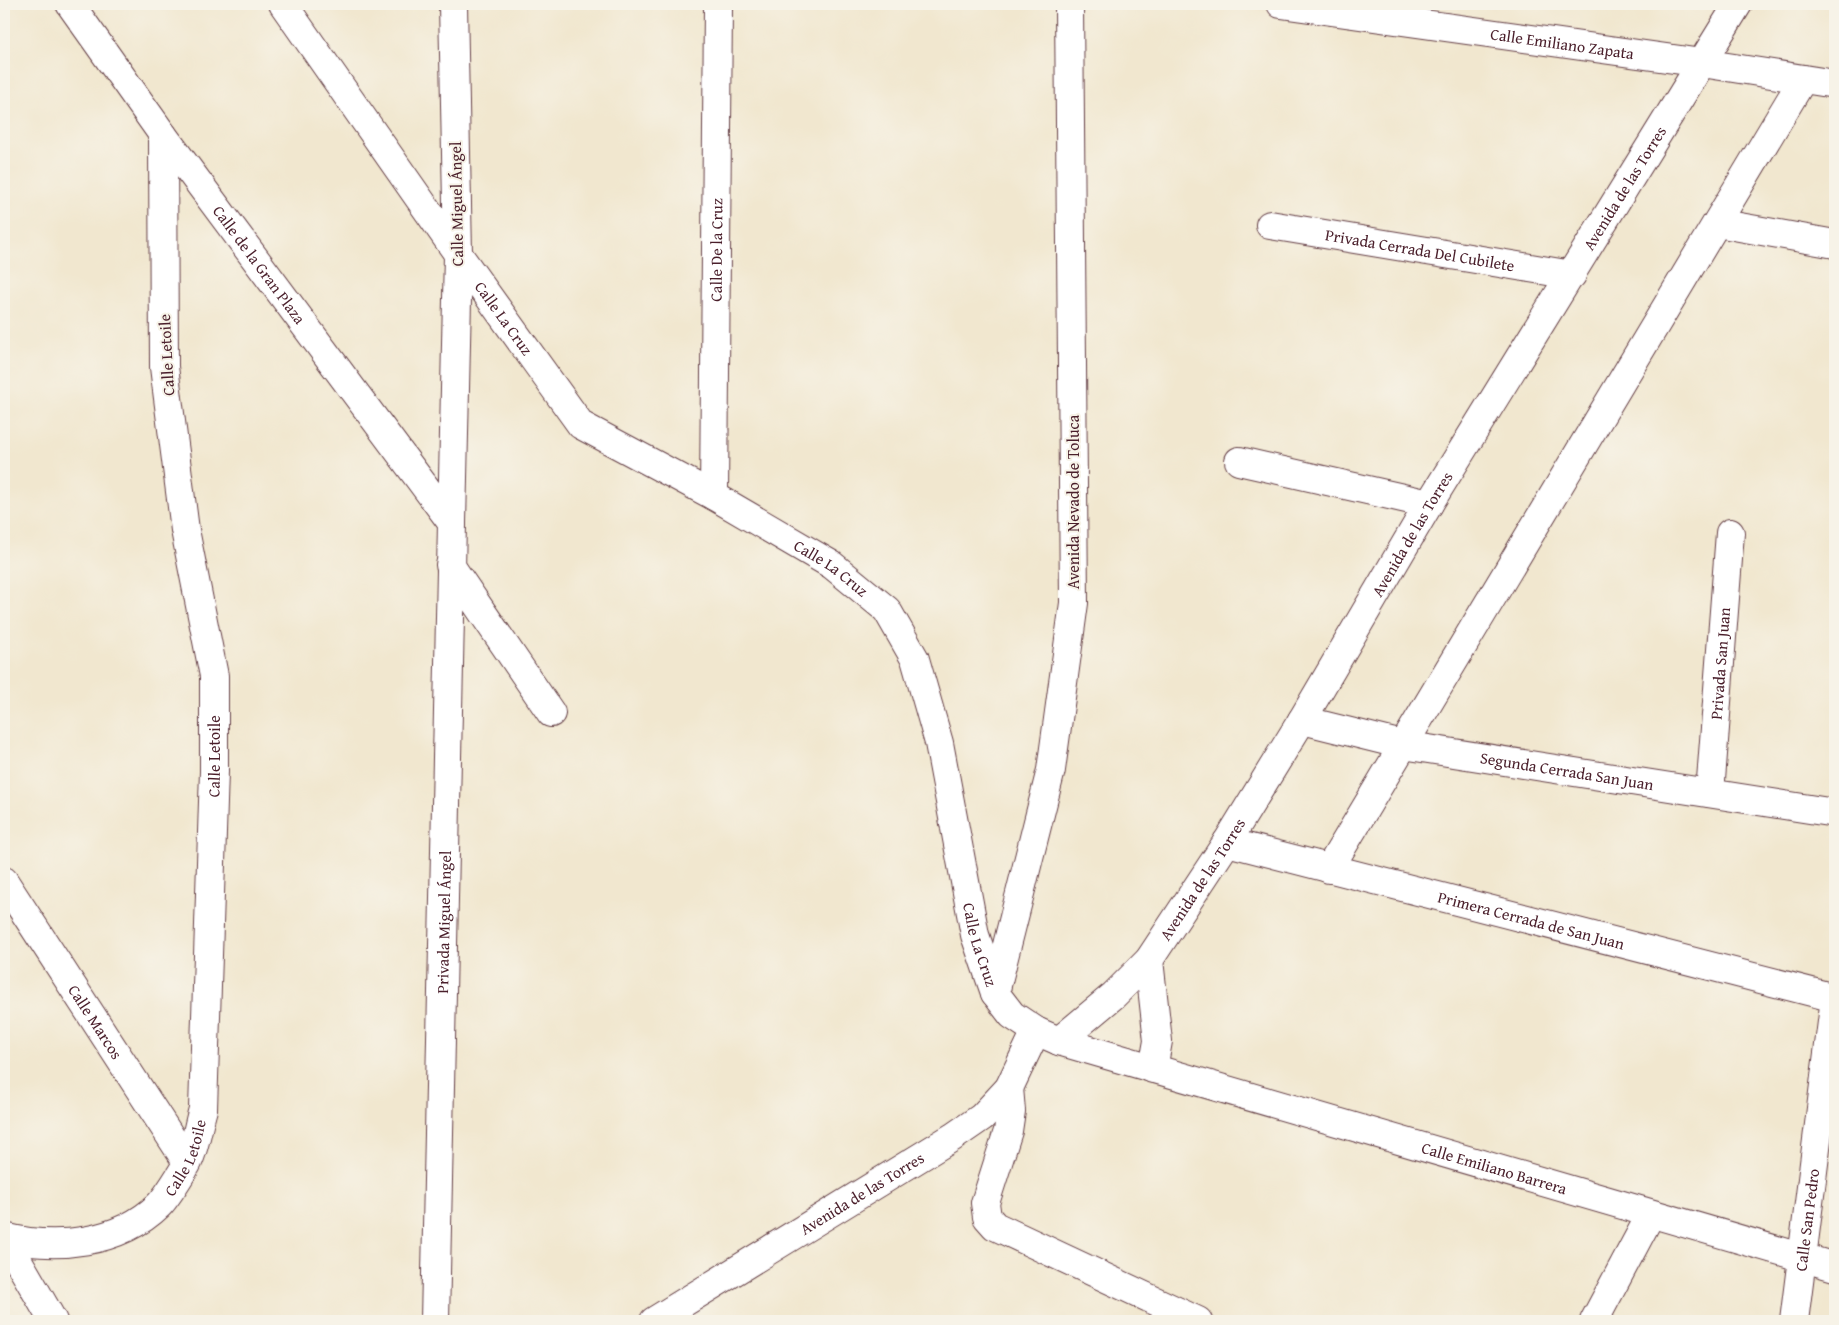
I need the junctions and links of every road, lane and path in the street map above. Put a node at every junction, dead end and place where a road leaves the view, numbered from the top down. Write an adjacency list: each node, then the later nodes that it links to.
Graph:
1 (70, 4): 11 (street, Calle de la Gran Plaza)
2 (283, 4): 15 (street)
3 (453, 4): 15 (street, Calle Miguel Ángel)
4 (718, 4): 18 (street, Calle De la Cruz)
5 (1069, 4): 32 (street, Avenida Nevado de Toluca)
6 (1287, 4): 8 (street, Calle Emiliano Zapata)
7 (1728, 11): 8 (street, Avenida de las Torres)
8 (1702, 63): 9 (street, Calle Emiliano Zapata); 16 (street, Avenida de las Torres)
9 (1803, 79): 10 (street, Calle Emiliano Zapata); 12 (street)
10 (1835, 84)
11 (163, 135): 20 (street, Calle de la Gran Plaza); 37 (street, Calle Letoile)
12 (1717, 223): 14 (street); 25 (street)
13 (1270, 225): 16 (street, Privada Cerrada Del Cubilete)
14 (1835, 244)
15 (458, 254): 18 (street, Calle La Cruz); 20 (street, Calle Miguel Ángel)
16 (1572, 274): 19 (street, Avenida de las Torres)
17 (1239, 461): 19 (street)
18 (714, 496): 32 (street, Calle La Cruz)
19 (1429, 504): 24 (street, Avenida de las Torres)
20 (452, 524): 22 (street, Privada Miguel Ángel)
21 (1730, 534): 26 (street, Privada San Juan)
22 (450, 565): 23 (street); 43 (street, Privada Miguel Ángel)
23 (551, 713)
24 (1302, 720): 25 (street, Segunda Cerrada San Juan); 28 (street, Avenida de las Torres)
25 (1403, 744): 26 (street, Segunda Cerrada San Juan); 29 (street)
26 (1710, 793): 27 (street, Segunda Cerrada San Juan)
27 (1835, 813)
28 (1227, 842): 29 (street, Primera Cerrada de San Juan); 31 (street, Avenida de las Torres)
29 (1329, 869): 33 (street, Primera Cerrada de San Juan)
30 (4, 881): 37 (street, Calle Marcos)
31 (1149, 960): 34 (street, Avenida de las Torres); 35 (street)
32 (995, 992): 34 (street, Calle La Cruz)
33 (1835, 997): 40 (street, Calle San Pedro)
34 (1047, 1036): 35 (street); 36 (street, Avenida de las Torres)
35 (1153, 1069): 38 (street, Calle Emiliano Barrera)
36 (1009, 1088): 44 (street, Avenida de las Torres); 45 (street)
37 (187, 1162): 39 (street, Calle Letoile)
38 (1651, 1214): 40 (street, Calle Emiliano Barrera); 46 (street)
39 (4, 1238): 42 (street)
40 (1801, 1257): 41 (street, Calle Emiliano Barrera); 47 (street, Calle San Pedro)
41 (1835, 1267)
42 (53, 1321)
43 (435, 1321)
44 (654, 1321)
45 (1198, 1321)
46 (1594, 1321)
47 (1794, 1321)

